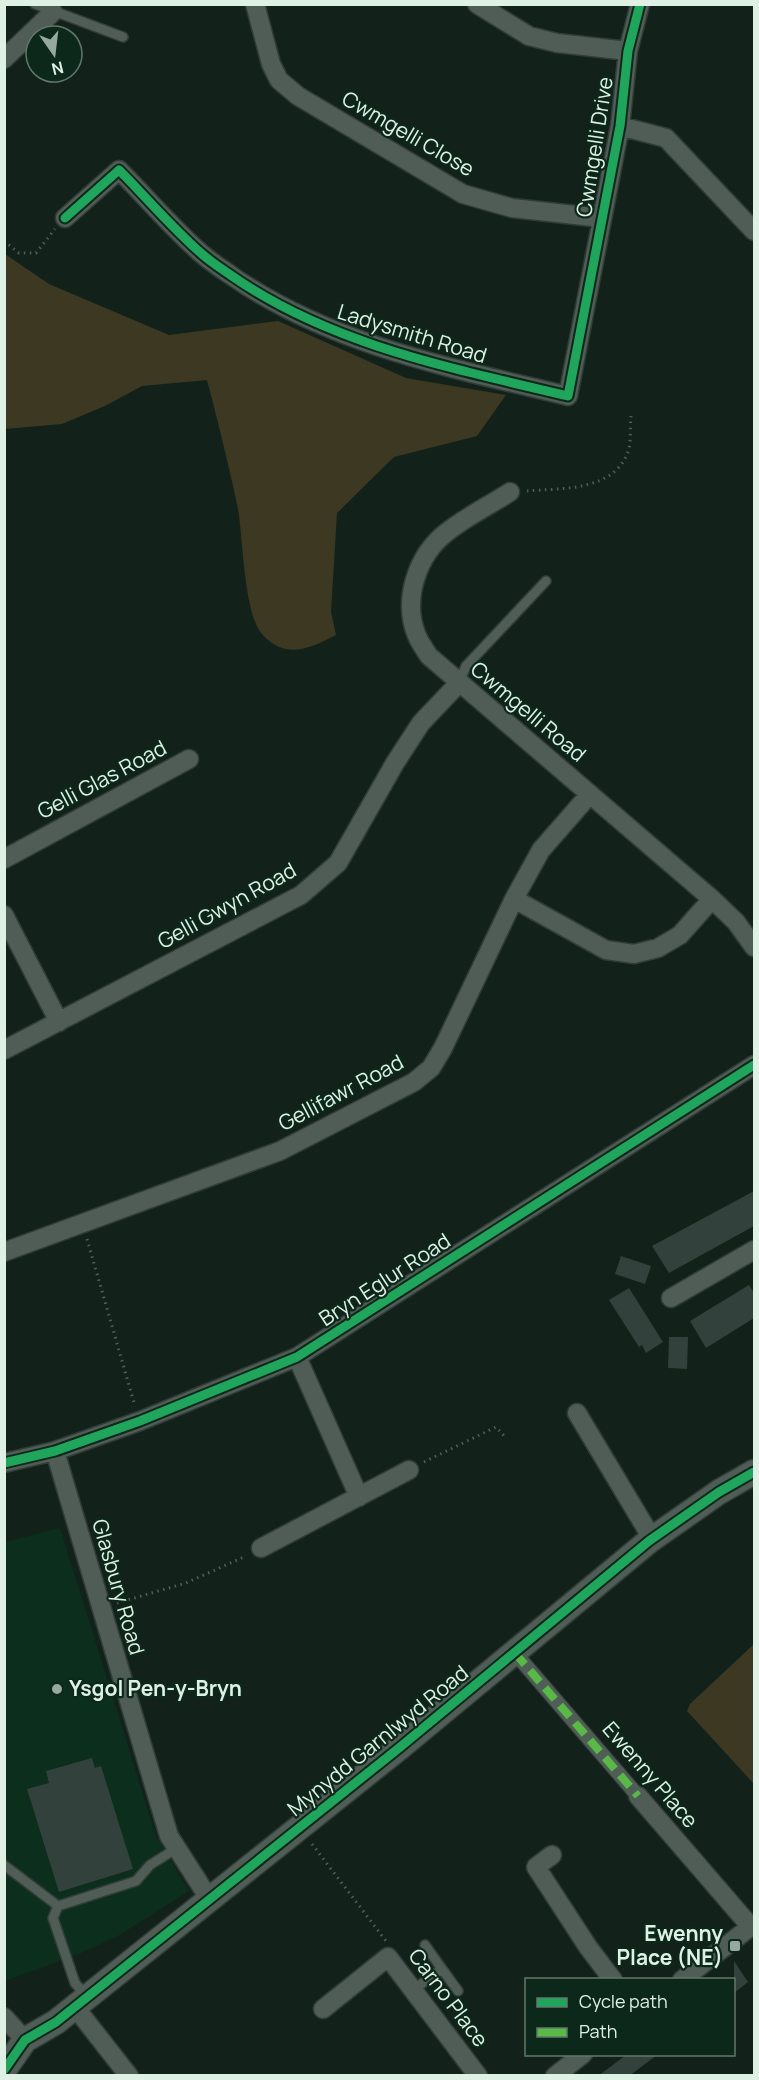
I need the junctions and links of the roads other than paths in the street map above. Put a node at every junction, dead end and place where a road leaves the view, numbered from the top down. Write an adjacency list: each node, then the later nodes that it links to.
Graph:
1 (35, 4): 5 (lane)
2 (255, 4): 11 (street, Cwmgelli Close)
3 (477, 4): 7 (street)
4 (640, 4): 7 (street, Cwmgelli Drive)
5 (53, 12): 6 (lane); 8 (street)
6 (123, 37)
7 (628, 51): 9 (street, Cwmgelli Drive)
8 (4, 59)
9 (620, 126): 11 (street, Cwmgelli Drive); 12 (street)
10 (64, 218): 13 (street, Ladysmith Road)
11 (602, 218): 13 (street, Cwmgelli Drive)
12 (754, 231)
13 (568, 396)
14 (510, 492): 16 (street, Cwmgelli Road)
15 (546, 581): 16 (lane)
16 (459, 683): 18 (street, Cwmgelli Road); 24 (street, Gelli Gwyn Road)
17 (189, 759): 19 (street, Gelli Glas Road)
18 (590, 794): 20 (street, Gellifawr Road); 21 (street, Cwmgelli Road)
19 (4, 859)
20 (514, 899): 21 (street); 28 (street, Gellifawr Road)
21 (712, 899): 23 (street, Cwmgelli Road)
22 (4, 915): 24 (street)
23 (754, 947)
24 (59, 1022): 25 (street, Gelli Gwyn Road)
25 (4, 1050)
26 (754, 1065): 30 (street, Bryn Eglur Road)
27 (754, 1250): 29 (street)
28 (4, 1252)
29 (672, 1298)
30 (297, 1357): 32 (street, Bryn Eglur Road); 36 (street)
31 (577, 1413): 37 (street)
32 (55, 1451): 33 (street, Bryn Eglur Road); 41 (street, Glasbury Road)
33 (4, 1463)
34 (409, 1470): 36 (street)
35 (754, 1472): 37 (street, Mynydd Garnlwyd Road)
36 (359, 1497): 38 (street)
37 (652, 1540): 39 (street, Mynydd Garnlwyd Road)
38 (261, 1548)
39 (514, 1653): 40 (street, Ewenny Place); 44 (street, Mynydd Garnlwyd Road)
40 (638, 1796): 46 (street, Ewenny Place)
41 (177, 1848): 44 (street, Glasbury Road); 45 (lane)
42 (552, 1855): 49 (street)
43 (4, 1865): 45 (lane)
44 (210, 1900): 53 (street, Mynydd Garnlwyd Road)
45 (58, 1906): 53 (lane)
46 (753, 1926): 50 (street)
47 (425, 1945): 48 (lane)
48 (442, 1969): 51 (lane); 52 (lane)
49 (611, 1978)
50 (685, 1978)
51 (413, 1990): 54 (street, Carno Place); 60 (street, Carno Place)
52 (458, 1991)
53 (81, 2002): 56 (street, Mynydd Garnlwyd Road); 59 (street)
54 (323, 2009)
55 (4, 2017): 56 (street)
56 (25, 2040): 58 (street)
57 (582, 2056): 61 (street)
58 (4, 2070)
59 (129, 2076)
60 (478, 2076)
61 (555, 2076)

